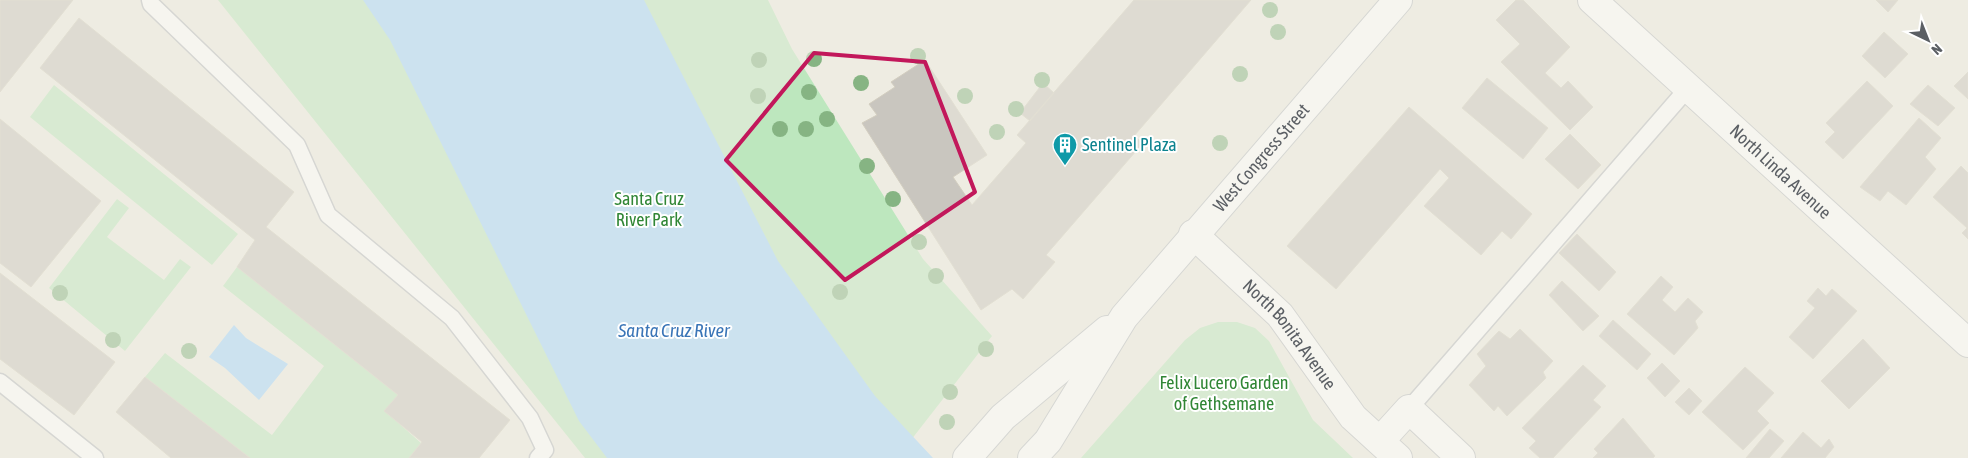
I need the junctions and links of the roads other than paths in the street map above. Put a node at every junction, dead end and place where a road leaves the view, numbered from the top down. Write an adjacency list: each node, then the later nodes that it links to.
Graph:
1 (150, 0): 12 (lane)
2 (1398, 0): 5 (street, West Congress Street)
3 (1592, 0): 4 (street, North Linda Avenue)
4 (1688, 88): 7 (street, North Linda Avenue); 9 (lane)
5 (1193, 234): 6 (street, West Congress Street); 10 (street, North Bonita Avenue)
6 (1124, 316): 13 (street, West Congress Street); 14 (street, West Congress Street)
7 (1968, 343)
8 (0, 382): 11 (lane)
9 (1409, 409): 10 (street, North Bonita Avenue); 15 (street)
10 (1389, 450)
11 (95, 458)
12 (538, 458)
13 (966, 458)
14 (1032, 458)
15 (1461, 458)

